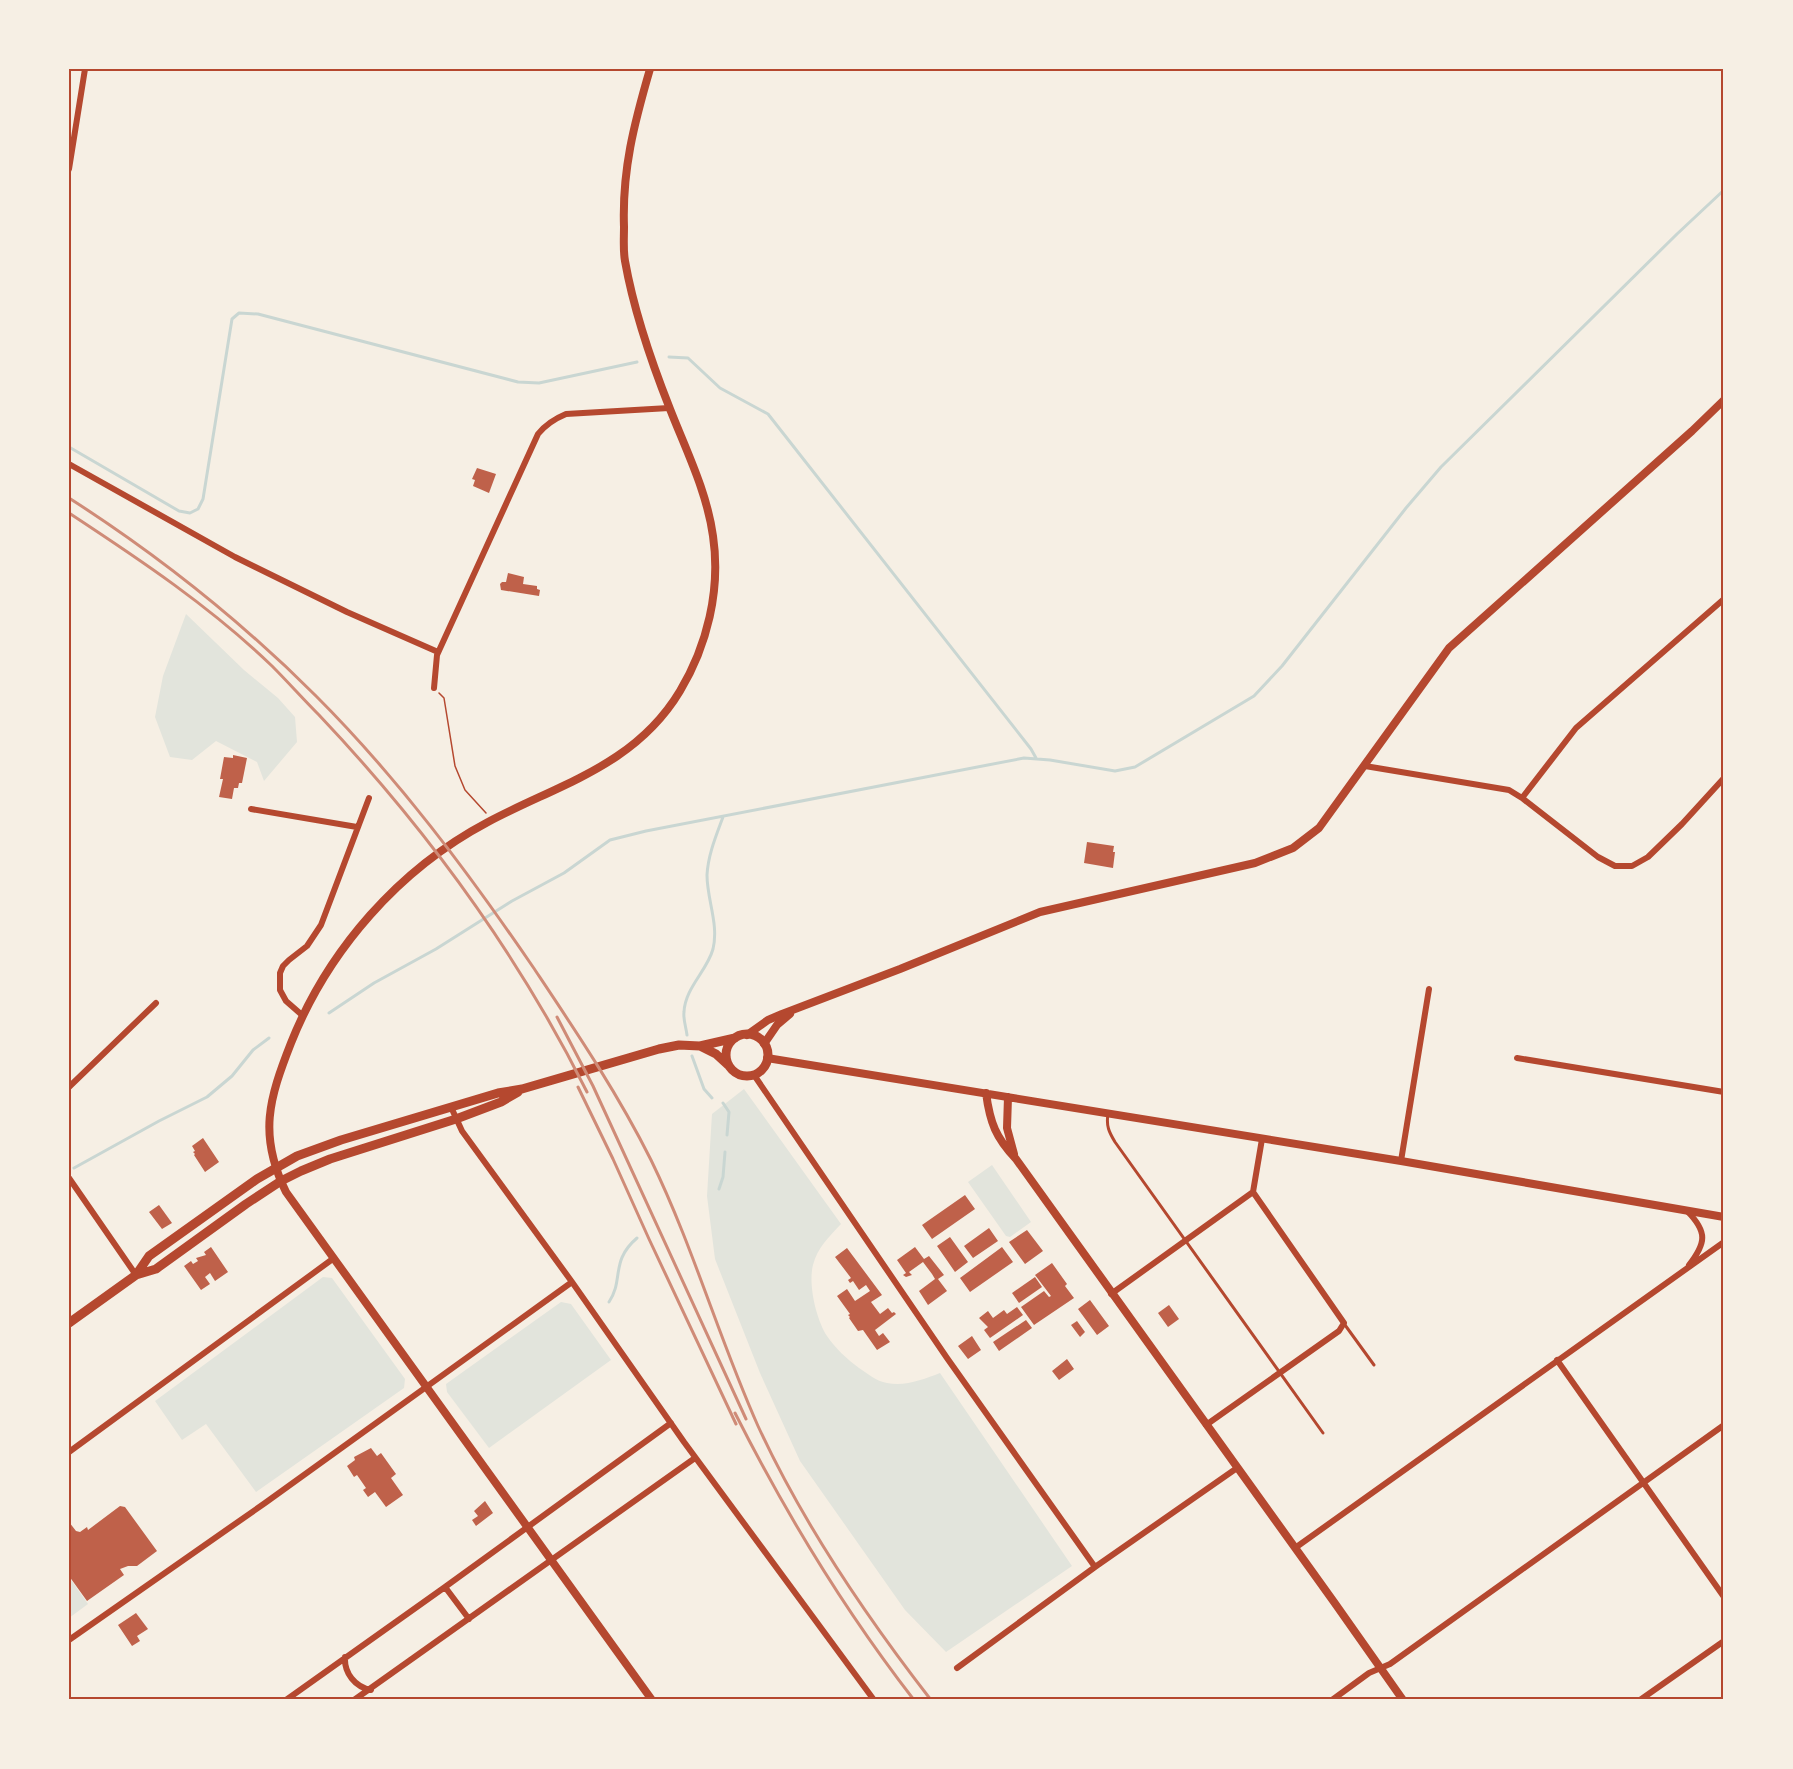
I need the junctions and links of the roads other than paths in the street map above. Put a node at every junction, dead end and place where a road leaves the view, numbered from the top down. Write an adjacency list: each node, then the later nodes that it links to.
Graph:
1 (85, 69): 3 (street)
2 (650, 69): 5 (main road)
3 (69, 169)
4 (1724, 400): 10 (main road)
5 (669, 408): 8 (street); 19 (main road)
6 (69, 464): 8 (street)
7 (1724, 599): 13 (street)
8 (438, 652): 9 (street)
9 (434, 688)
10 (1365, 766): 13 (street); 18 (main road)
11 (1724, 778): 13 (street)
12 (369, 798): 15 (street)
13 (1522, 798)
14 (251, 809): 15 (street)
15 (357, 827): 19 (street)
16 (1429, 988): 38 (street)
17 (156, 1003): 28 (street)
18 (797, 1009): 20 (main road); 22 (main road)
19 (302, 1015): 39 (main road)
20 (747, 1035): 21 (main road); 22 (main road)
21 (735, 1038): 23 (main road); 26 (main road)
22 (764, 1044): 24 (main road)
23 (700, 1046): 26 (main road); 29 (main road)
24 (767, 1058): 27 (main road); 31 (street)
25 (1517, 1058): 30 (street)
26 (729, 1067): 27 (main road)
27 (754, 1075): 69 (street)
28 (69, 1087)
29 (522, 1089): 33 (main road); 35 (main road)
30 (1724, 1092)
31 (986, 1094): 32 (street); 37 (street)
32 (1008, 1097): 34 (street); 37 (street)
33 (450, 1107): 35 (street); 39 (main road)
34 (1108, 1113): 36 (street); 45 (lane)
35 (456, 1119): 41 (main road); 50 (street)
36 (1262, 1139): 38 (street); 42 (street)
37 (1016, 1160): 51 (street)
38 (1401, 1161): 43 (street)
39 (275, 1167): 41 (main road); 49 (main road)
40 (69, 1178): 49 (street)
41 (281, 1181): 47 (main road); 49 (main road)
42 (1253, 1192): 45 (street); 53 (street)
43 (1687, 1211): 44 (street); 48 (street)
44 (1724, 1217)
45 (1186, 1241): 51 (street); 56 (lane)
46 (1724, 1242): 48 (street)
47 (334, 1258): 57 (main road); 62 (street)
48 (1685, 1270): 54 (street)
49 (136, 1275): 52 (main road)
50 (572, 1282): 57 (street); 58 (street)
51 (1111, 1294): 59 (street)
52 (69, 1323)
53 (1344, 1323): 55 (lane); 56 (street)
54 (1557, 1360): 65 (street); 67 (street)
55 (1374, 1365)
56 (1279, 1372): 59 (street); 61 (lane)
57 (425, 1386): 66 (main road); 73 (street)
58 (671, 1423): 63 (street); 66 (street)
59 (1206, 1425): 64 (street)
60 (1724, 1425): 65 (street)
61 (1323, 1433)
62 (69, 1452)
63 (695, 1458): 68 (street); 82 (street)
64 (1237, 1467): 67 (street); 69 (street)
65 (1643, 1482): 71 (street); 77 (street)
66 (528, 1527): 68 (main road); 70 (street)
67 (1294, 1548): 77 (street)
68 (552, 1560): 72 (street); 81 (main road)
69 (1095, 1567): 76 (street)
70 (445, 1587): 72 (street); 75 (street)
71 (1724, 1597)
72 (469, 1619): 78 (street)
73 (69, 1641)
74 (1724, 1641): 85 (street)
75 (345, 1657): 78 (street); 79 (street)
76 (957, 1668)
77 (1380, 1668): 83 (street); 84 (street)
78 (370, 1690): 80 (street)
79 (286, 1700)
80 (354, 1700)
81 (652, 1700)
82 (874, 1700)
83 (1332, 1700)
84 (1403, 1700)
85 (1640, 1700)

